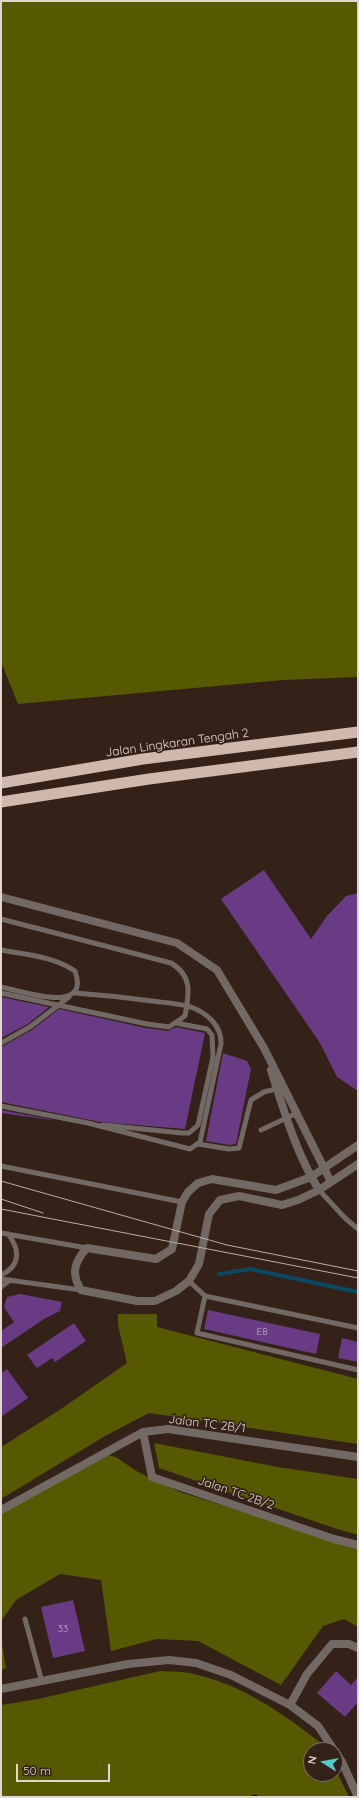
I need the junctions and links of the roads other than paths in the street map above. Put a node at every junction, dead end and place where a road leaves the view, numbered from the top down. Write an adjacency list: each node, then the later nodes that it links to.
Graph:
1 (358, 732): 3 (highway, Jalan Lingkaran Tengah 2)
2 (358, 752): 4 (highway)
3 (1, 783)
4 (1, 802)
5 (1, 897): 14 (street)
6 (1, 919): 12 (lane, bridge)
7 (1, 950): 10 (lane)
8 (1, 986): 11 (lane)
9 (1, 993): 12 (lane, bridge)
10 (75, 993): 11 (lane); 20 (lane)
11 (70, 997): 13 (lane)
12 (176, 1023): 18 (lane)
13 (1, 1043)
14 (280, 1088): 16 (street); 17 (street); 20 (lane)
15 (1, 1106): 18 (lane)
16 (297, 1113): 17 (lane); 24 (street)
17 (286, 1119): 19 (lane); 25 (street)
18 (88, 1123): 20 (lane)
19 (261, 1130)
20 (198, 1144)
21 (358, 1145): 24 (street)
22 (358, 1164): 26 (street)
23 (1, 1166): 28 (lane)
24 (324, 1168): 25 (street); 26 (street)
25 (311, 1177): 27 (street); 28 (street)
26 (331, 1182): 27 (street)
27 (319, 1190): 29 (lane); 36 (street)
28 (182, 1202): 32 (street)
29 (358, 1229)
30 (1, 1233): 31 (lane)
31 (8, 1234): 32 (lane); 33 (lane)
32 (87, 1248): 38 (street)
33 (1, 1275)
34 (1, 1279): 35 (lane)
35 (10, 1280): 37 (lane); 38 (lane)
36 (189, 1281): 38 (street); 39 (lane)
37 (1, 1287)
38 (81, 1290)
39 (205, 1296): 40 (lane); 41 (lane)
40 (358, 1328)
41 (358, 1370)
42 (143, 1432): 43 (street, Jalan TC 2B/1); 44 (street, Jalan TC 2B/1); 45 (street, Jalan TC 2B/2)
43 (358, 1457)
44 (1, 1510)
45 (358, 1545)
46 (25, 1619): 48 (lane)
47 (358, 1648): 50 (street)
48 (42, 1682): 49 (street); 50 (street)
49 (1, 1689)
50 (290, 1705): 51 (street)
51 (329, 1742)
52 (343, 1764): 53 (street)
53 (358, 1797)

